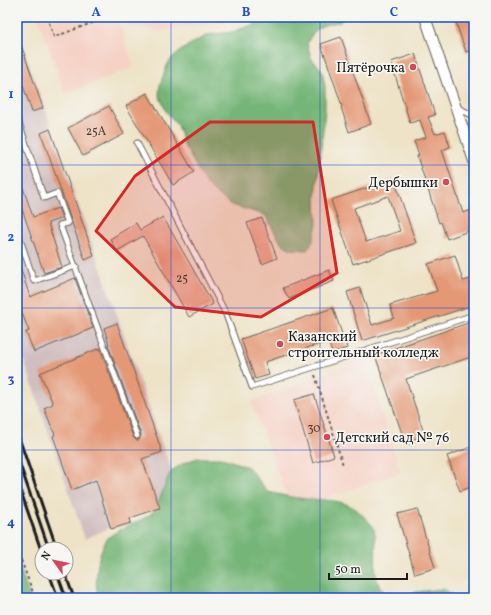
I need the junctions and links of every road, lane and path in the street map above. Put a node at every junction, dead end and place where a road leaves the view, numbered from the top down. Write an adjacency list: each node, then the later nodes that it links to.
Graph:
1 (47, 17): 2 (path)
2 (108, 17)
3 (425, 17): 4 (street)
4 (456, 107): 5 (lane); 8 (street)
5 (474, 116)
6 (17, 117): 10 (lane)
7 (137, 143): 12 (lane)
8 (474, 161)
9 (17, 230): 10 (lane)
10 (76, 266): 13 (lane)
11 (474, 315): 12 (lane)
12 (313, 368): 14 (path)
13 (137, 436)
14 (344, 465)
15 (17, 549): 16 (path)
16 (35, 598)

